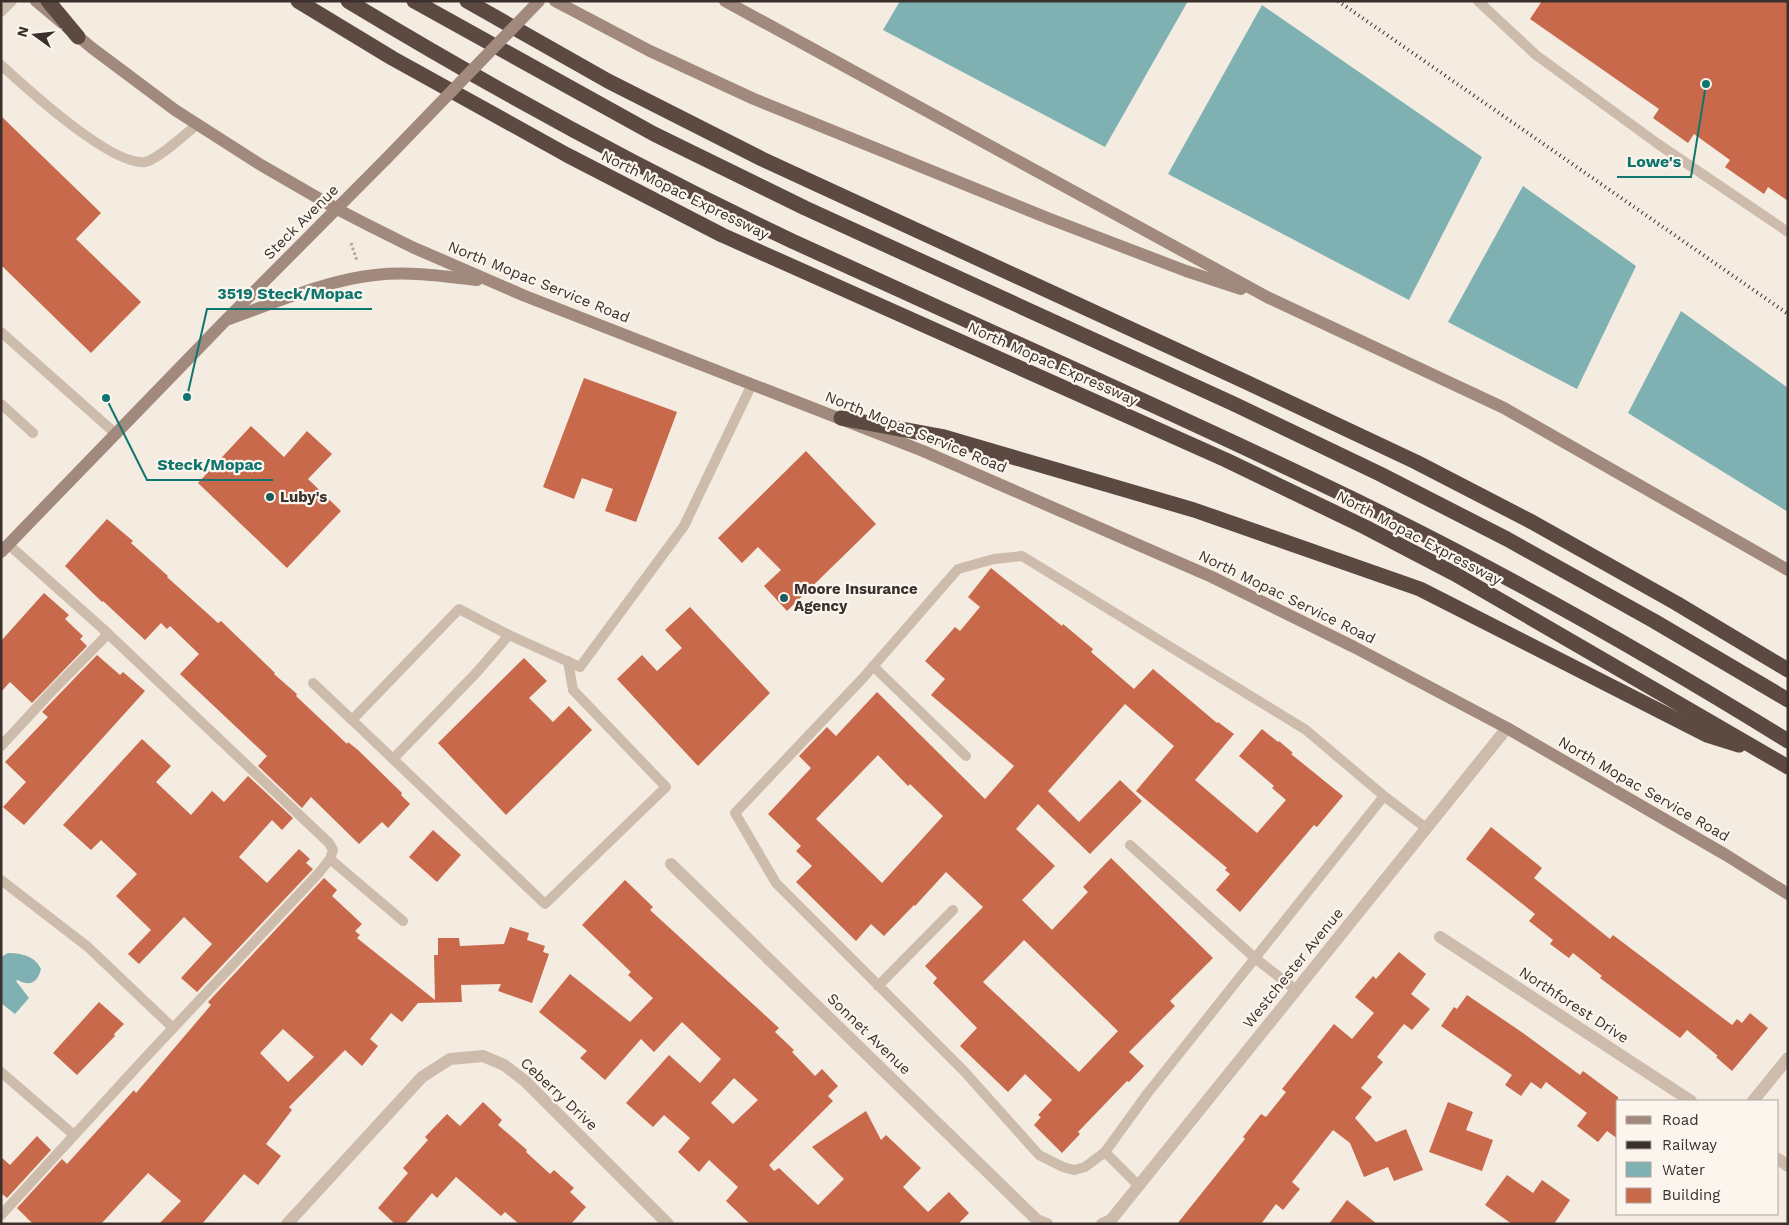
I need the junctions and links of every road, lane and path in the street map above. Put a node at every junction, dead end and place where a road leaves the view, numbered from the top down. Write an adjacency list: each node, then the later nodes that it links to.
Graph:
1 (12, 1): 12 (lane)
2 (36, 1): 13 (main road, North Mopac Service Road)
3 (48, 1): 13 (highway)
4 (298, 1): 42 (highway, North Mopac Expressway)
5 (348, 1): 40 (highway)
6 (414, 1): 37 (highway)
7 (468, 1): 35 (highway)
8 (539, 1): 16 (main road, Steck Avenue, bridge)
9 (555, 1): 21 (main road)
10 (725, 1): 21 (main road)
11 (1478, 1): 17 (lane)
12 (1, 12)
13 (78, 37): 15 (main road, North Mopac Service Road)
14 (1, 65): 15 (lane)
15 (198, 124): 16 (main road, North Mopac Service Road)
16 (337, 209): 20 (main road, North Mopac Service Road); 22 (main road, Steck Avenue)
17 (1788, 232)
18 (351, 243): 19 (path)
19 (357, 263)
20 (490, 281): 22 (main road); 24 (main road, North Mopac Service Road)
21 (1267, 297): 30 (main road)
22 (225, 321): 28 (main road, Steck Avenue)
23 (1, 332): 28 (lane)
24 (752, 384): 26 (main road, North Mopac Service Road); 33 (lane)
25 (1, 404): 27 (lane)
26 (841, 418): 39 (main road, North Mopac Service Road); 42 (highway)
27 (33, 433)
28 (116, 434): 29 (main road, Steck Avenue)
29 (5, 548): 31 (lane)
30 (1788, 570)
31 (108, 634): 41 (lane); 49 (lane)
32 (509, 635): 33 (lane); 38 (lane); 44 (lane)
33 (568, 661): 44 (lane)
34 (873, 666): 43 (lane); 46 (lane); 57 (lane)
35 (1788, 670)
36 (313, 683): 38 (lane)
37 (1788, 700)
38 (352, 720): 44 (lane)
39 (1507, 728): 47 (street, Westchester Avenue); 52 (main road, North Mopac Service Road)
40 (1788, 741)
41 (1, 746)
42 (1764, 752): 45 (highway, North Mopac Expressway)
43 (966, 756)
44 (393, 759)
45 (1788, 767)
46 (1384, 796): 47 (lane); 56 (lane)
47 (1426, 828): 58 (street, Westchester Avenue)
48 (1130, 845): 56 (lane)
49 (330, 859): 54 (lane); 59 (lane)
50 (671, 864): 70 (street, Sonnet Avenue)
51 (1, 880): 59 (lane)
52 (1788, 894)
53 (953, 910): 57 (lane)
54 (403, 921)
55 (1440, 937): 62 (street, Northforest Drive)
56 (1256, 959): 58 (lane); 65 (lane)
57 (878, 986): 65 (lane)
58 (1296, 990): 66 (street, Westchester Avenue)
59 (174, 1028): 64 (lane)
60 (1788, 1058): 63 (street)
61 (1, 1072): 64 (lane)
62 (1689, 1100)
63 (1754, 1100)
64 (74, 1136): 67 (lane)
65 (1105, 1152): 66 (lane)
66 (1139, 1186): 71 (street, Westchester Avenue)
67 (1, 1215)
68 (286, 1224): 69 (street, Ceberry Drive)
69 (668, 1224)
70 (1047, 1224)
71 (1102, 1224)

